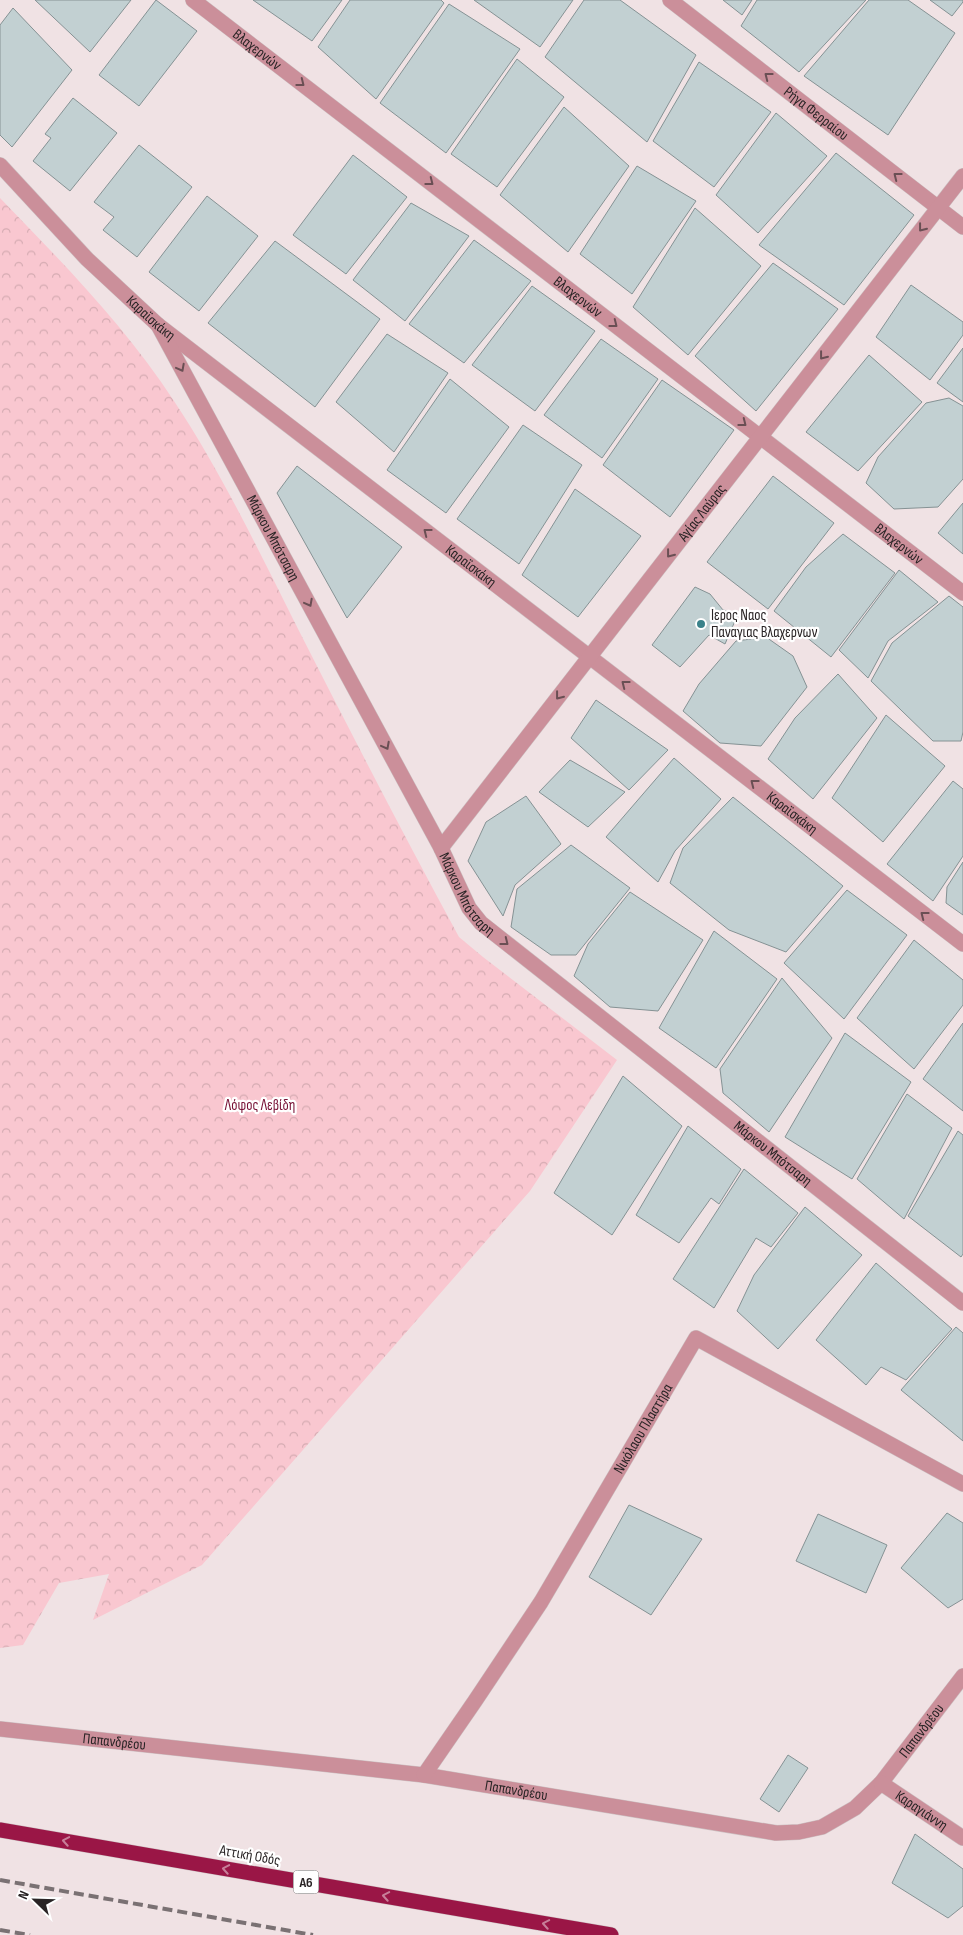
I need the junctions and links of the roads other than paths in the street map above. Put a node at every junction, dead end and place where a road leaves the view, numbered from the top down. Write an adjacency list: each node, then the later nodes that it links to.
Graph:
1 (193, 0): 8 (street, Βλαχερνών, one-way to 8)
2 (670, 0): 5 (street, Ρήγα Φερραίου, one-way to 2)
3 (0, 165): 7 (street, Καραϊσκάκη)
4 (963, 176): 5 (street, Αγίας Λαύρας)
5 (938, 208): 6 (street, Ρήγα Φερραίου); 8 (street, Αγίας Λαύρας, one-way to 8)
6 (963, 227)
7 (158, 325): 10 (street, Καραϊσκάκη, one-way to 7); 11 (street, Μάρκου Μπότσαρη, one-way to 11)
8 (760, 437): 9 (street, Βλαχερνών); 10 (street, Αγίας Λαύρας, one-way to 10)
9 (963, 593)
10 (590, 657): 11 (street, Αγίας Λαύρας, one-way to 11); 12 (street, Καραϊσκάκη, one-way to 10)
11 (441, 848): 13 (street, Μάρκου Μπότσαρη, one-way to 13)
12 (963, 944)
13 (963, 1303)
14 (963, 1484): 17 (street, Νικόλαου Πλαστήρα)
15 (963, 1676): 18 (street, Παπανδρέου)
16 (0, 1729): 17 (street, Παπανδρέου)
17 (424, 1775): 18 (street, Παπανδρέου)
18 (881, 1783): 20 (street, Καραγιάννη)
19 (0, 1830): 21 (highway, Αττική Οδός / Α6, one-way to 19)
20 (963, 1838)
21 (611, 1935)

